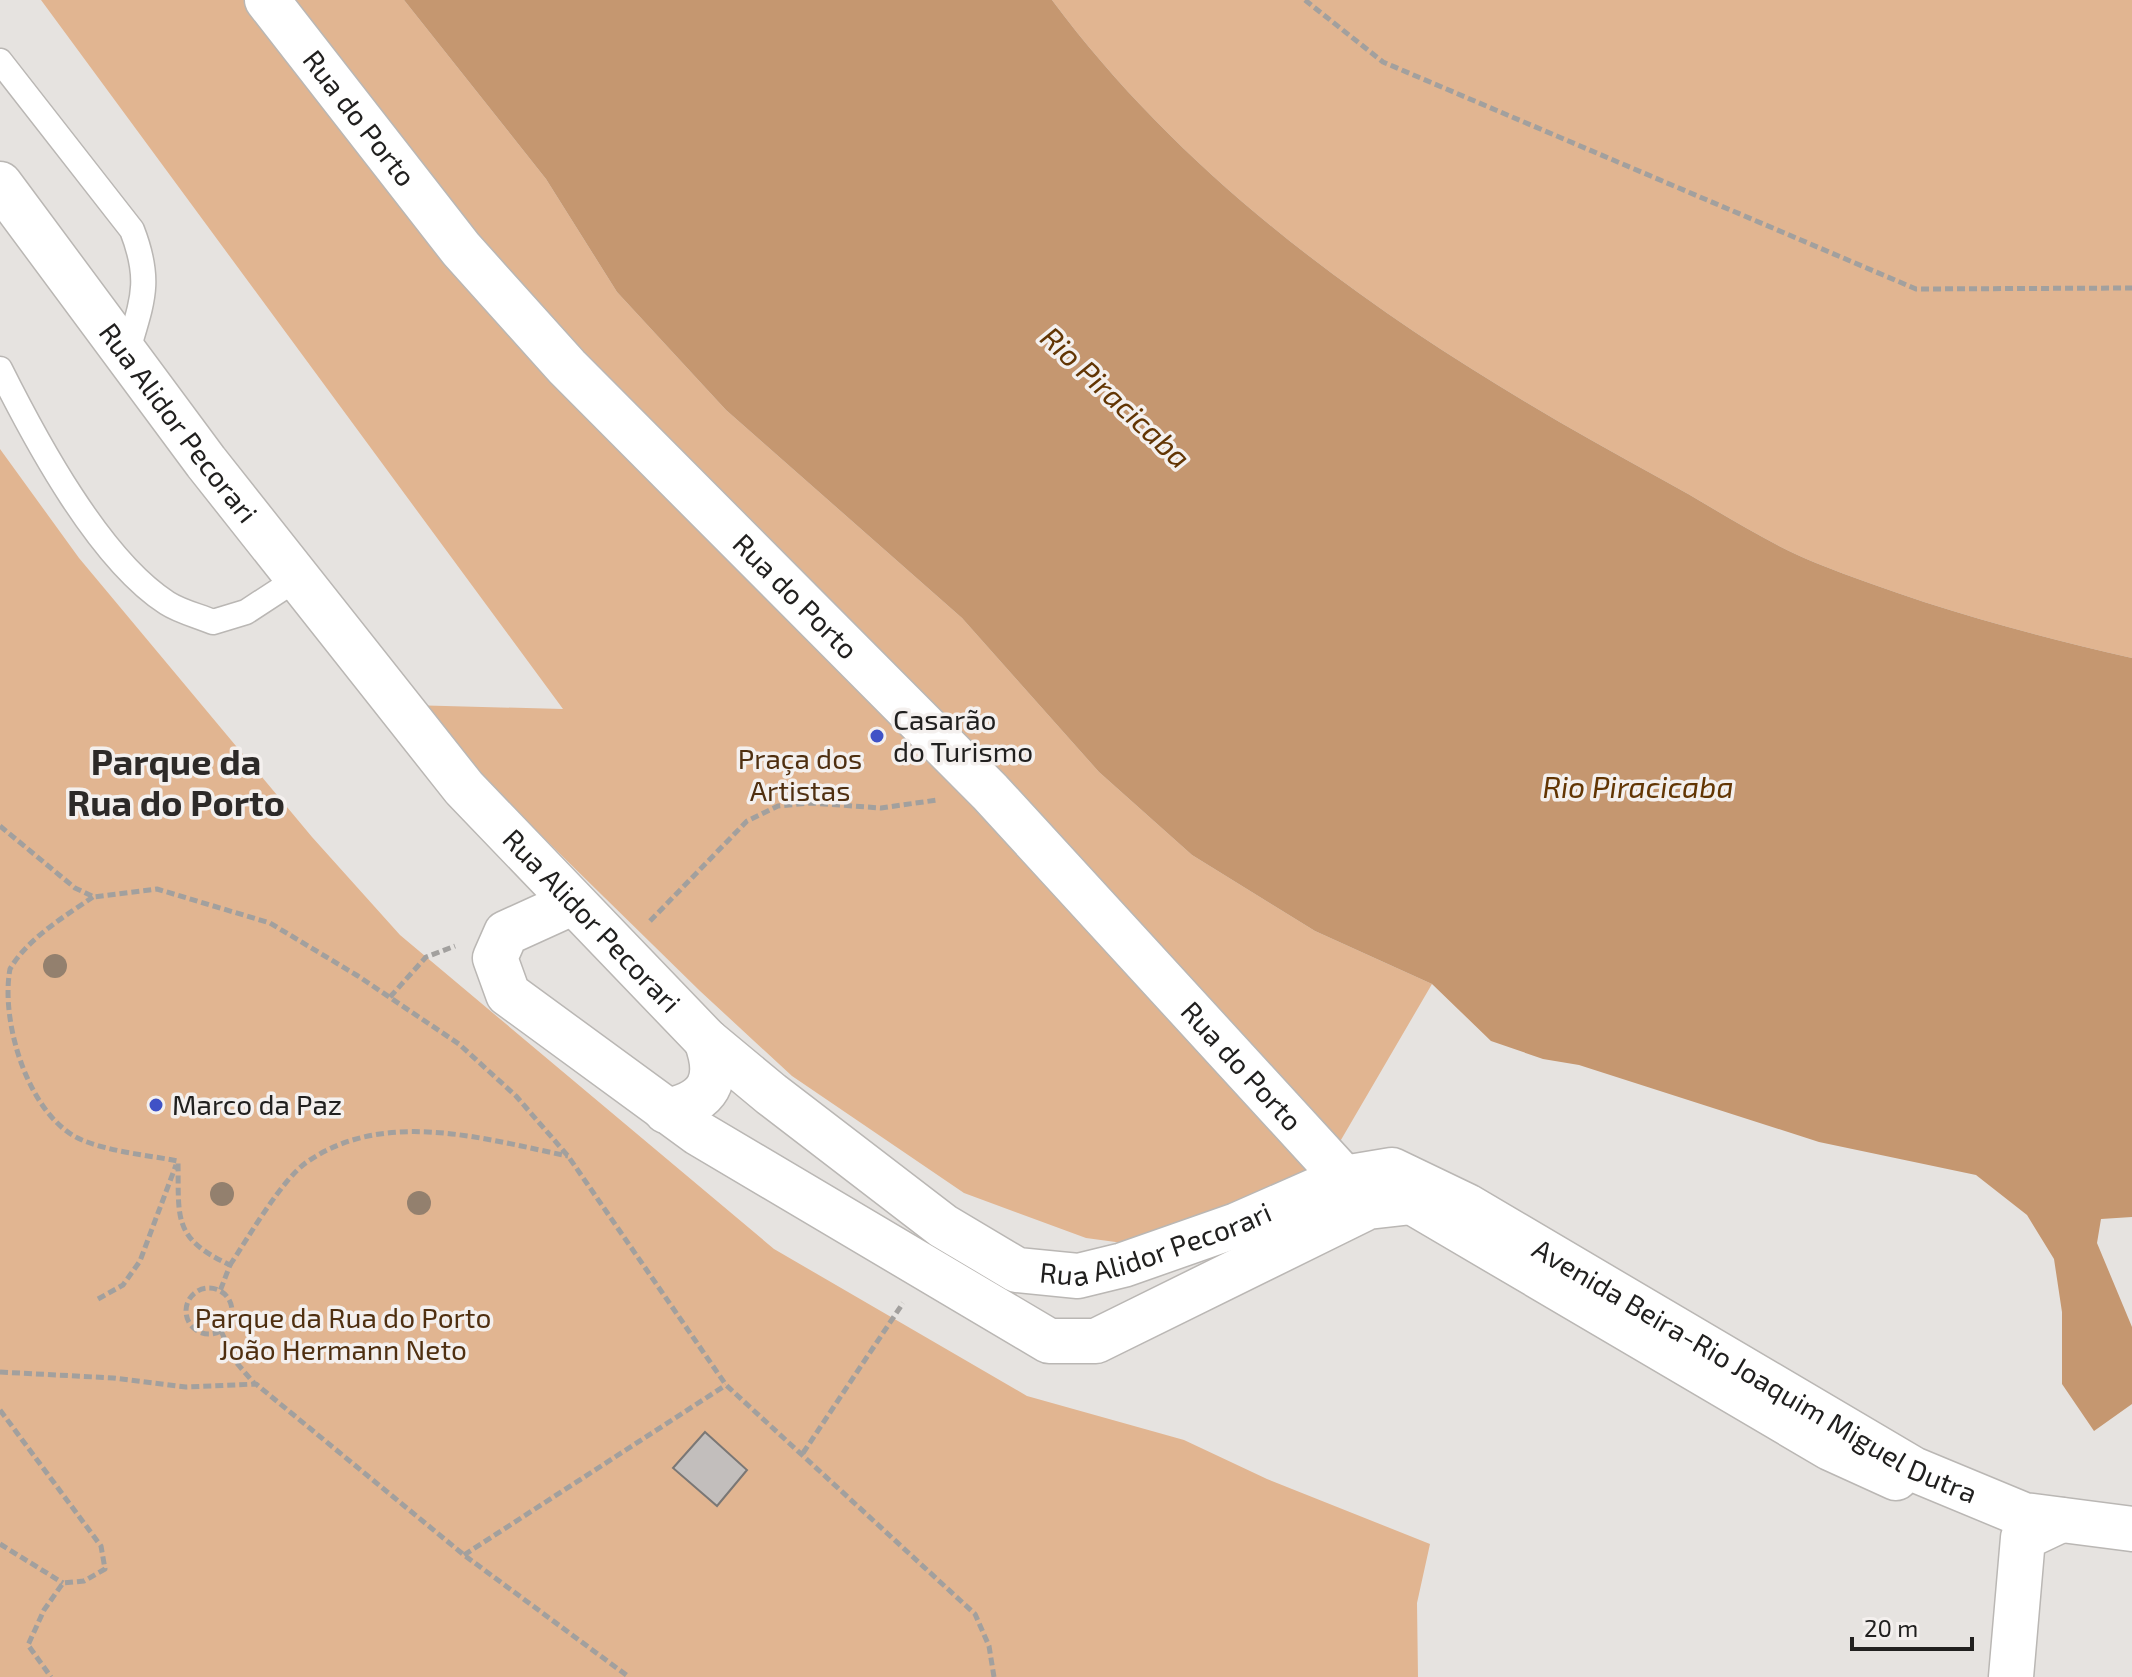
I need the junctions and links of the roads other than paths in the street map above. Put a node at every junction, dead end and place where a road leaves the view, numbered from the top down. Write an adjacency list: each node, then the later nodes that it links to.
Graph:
1 (267, 0): 11 (street, Rua do Porto)
2 (0, 61): 4 (lane)
3 (0, 184): 4 (street, Rua Alidor Pecorari)
4 (126, 357): 6 (street, Rua Alidor Pecorari)
5 (0, 369): 6 (lane)
6 (298, 578): 7 (street, Rua Alidor Pecorari)
7 (572, 903): 8 (street, Rua Alidor Pecorari); 9 (street)
8 (706, 1040): 9 (street); 11 (street, Rua Alidor Pecorari)
9 (666, 1111): 14 (street)
10 (1392, 1170): 11 (street, Rua Alidor Pecorari); 12 (street, Avenida Beira-Rio Joaquim Miguel Dutra)
11 (1344, 1178)
12 (2061, 1520): 13 (street, Avenida Beira-Rio Joaquim Miguel Dutra); 14 (street)
13 (2132, 1529)
14 (2023, 1538): 15 (street)
15 (2011, 1677)

